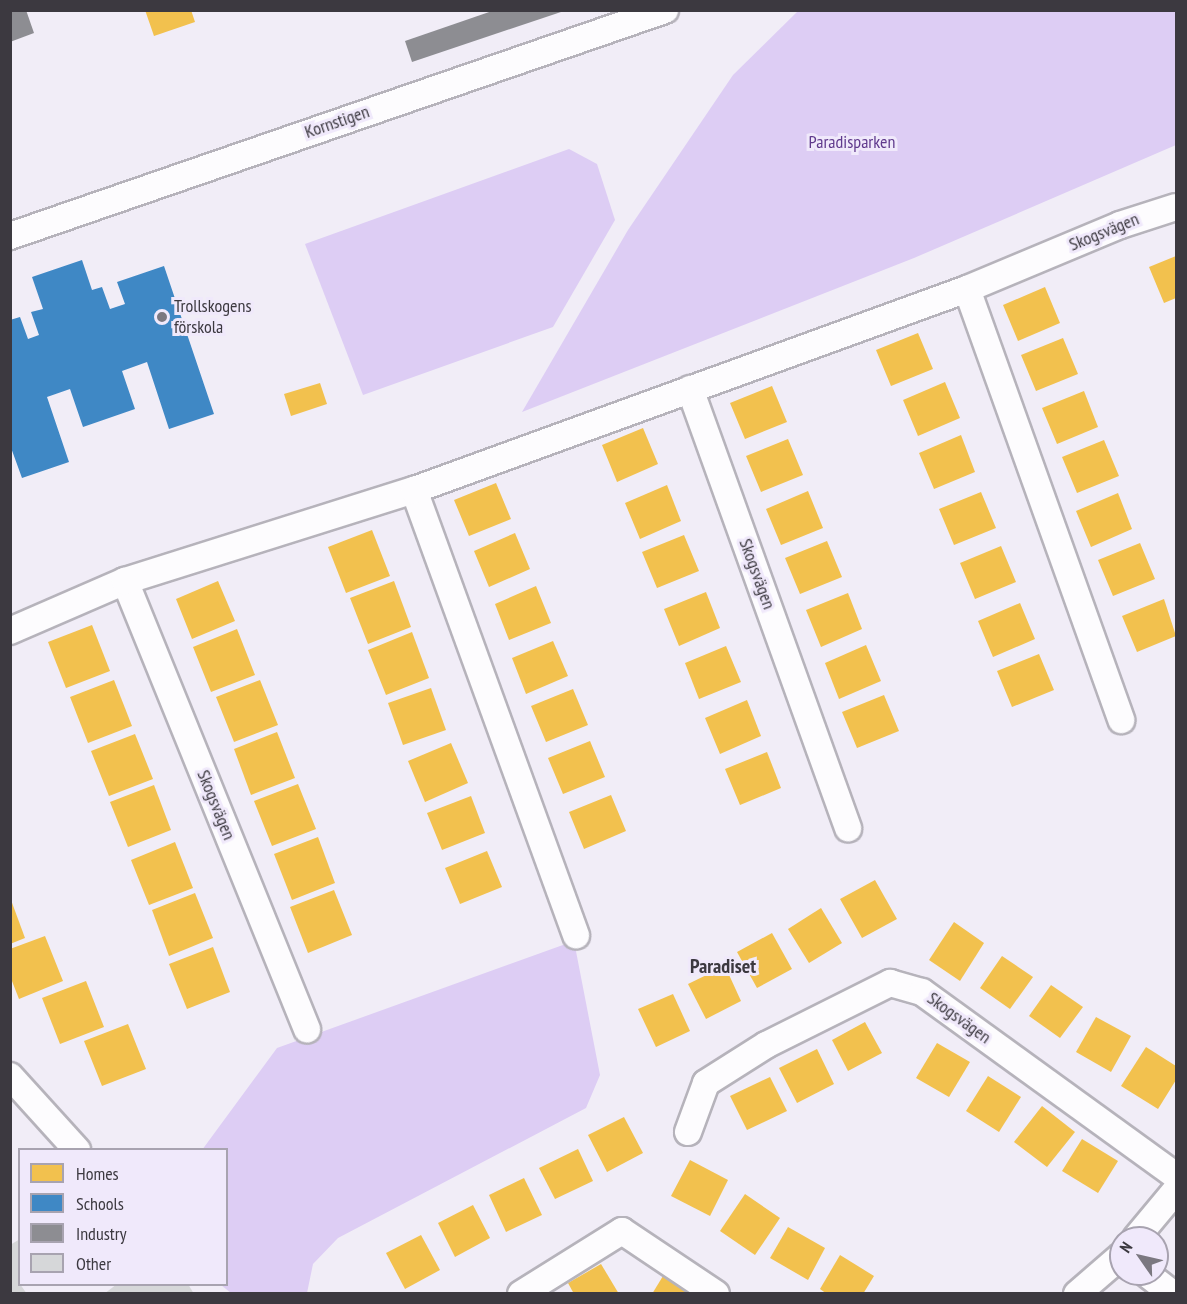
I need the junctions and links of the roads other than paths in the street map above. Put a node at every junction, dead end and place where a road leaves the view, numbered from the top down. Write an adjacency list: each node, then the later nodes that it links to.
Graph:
1 (665, 10): 3 (street, Kornstigen)
2 (1176, 207): 4 (street, Skogsvägen)
3 (10, 236)
4 (967, 289): 5 (street, Skogsvägen); 9 (street)
5 (690, 389): 6 (street, Skogsvägen); 10 (street, Skogsvägen)
6 (414, 490): 7 (street, Skogsvägen); 11 (street)
7 (125, 581): 8 (street, Skogsvägen); 12 (street, Skogsvägen)
8 (10, 631)
9 (1121, 720)
10 (848, 828)
11 (576, 935)
12 (307, 1029)
13 (10, 1076): 15 (street)
14 (688, 1132): 16 (street, Skogsvägen)
15 (76, 1148)
16 (1176, 1176)
17 (1176, 1190): 18 (street)
18 (1146, 1226)
19 (1109, 1266): 22 (street)
20 (521, 1293): 21 (street)
21 (716, 1293)
22 (1077, 1293)

